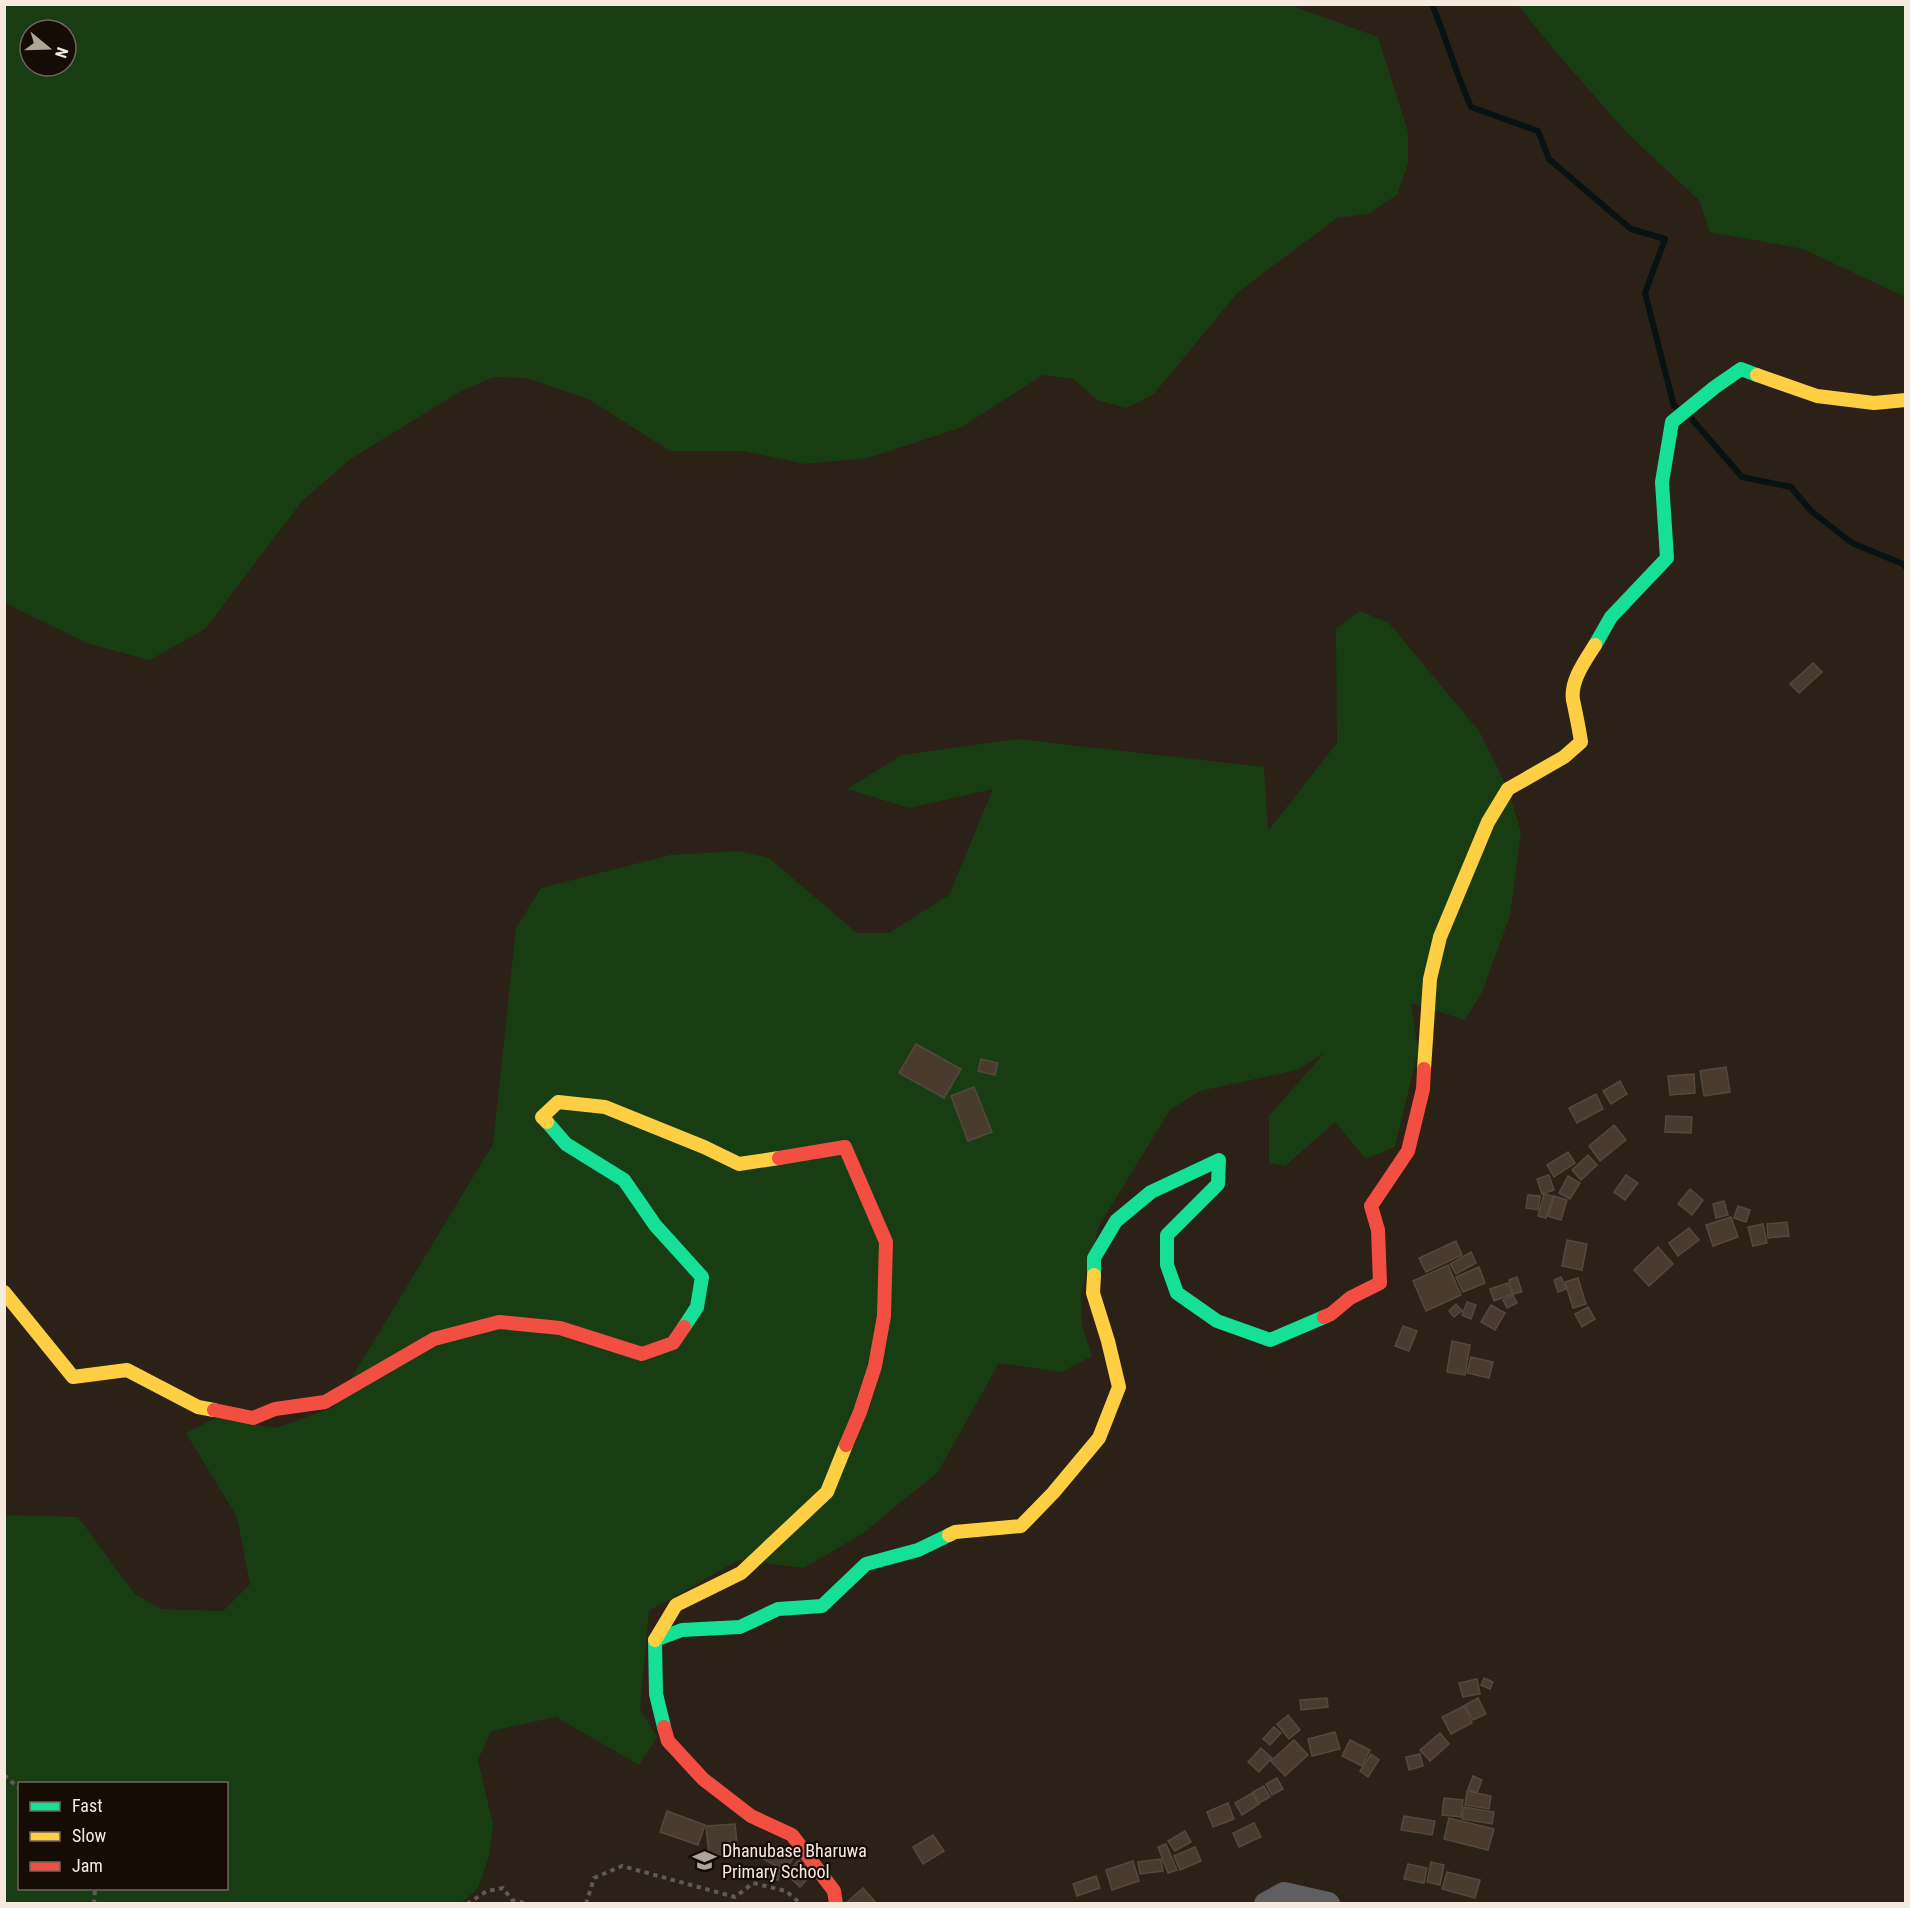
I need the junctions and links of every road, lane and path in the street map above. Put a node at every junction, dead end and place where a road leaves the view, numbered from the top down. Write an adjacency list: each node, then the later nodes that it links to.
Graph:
1 (1905, 400): 3 (street)
2 (4, 1292): 3 (street)
3 (655, 1640): 10 (street)
4 (4, 1775): 5 (path)
5 (18, 1788)
6 (467, 1904): 7 (path)
7 (528, 1904)
8 (586, 1904): 9 (path)
9 (801, 1904)
10 (836, 1904)
11 (1266, 1904): 12 (street)
12 (1328, 1904)

